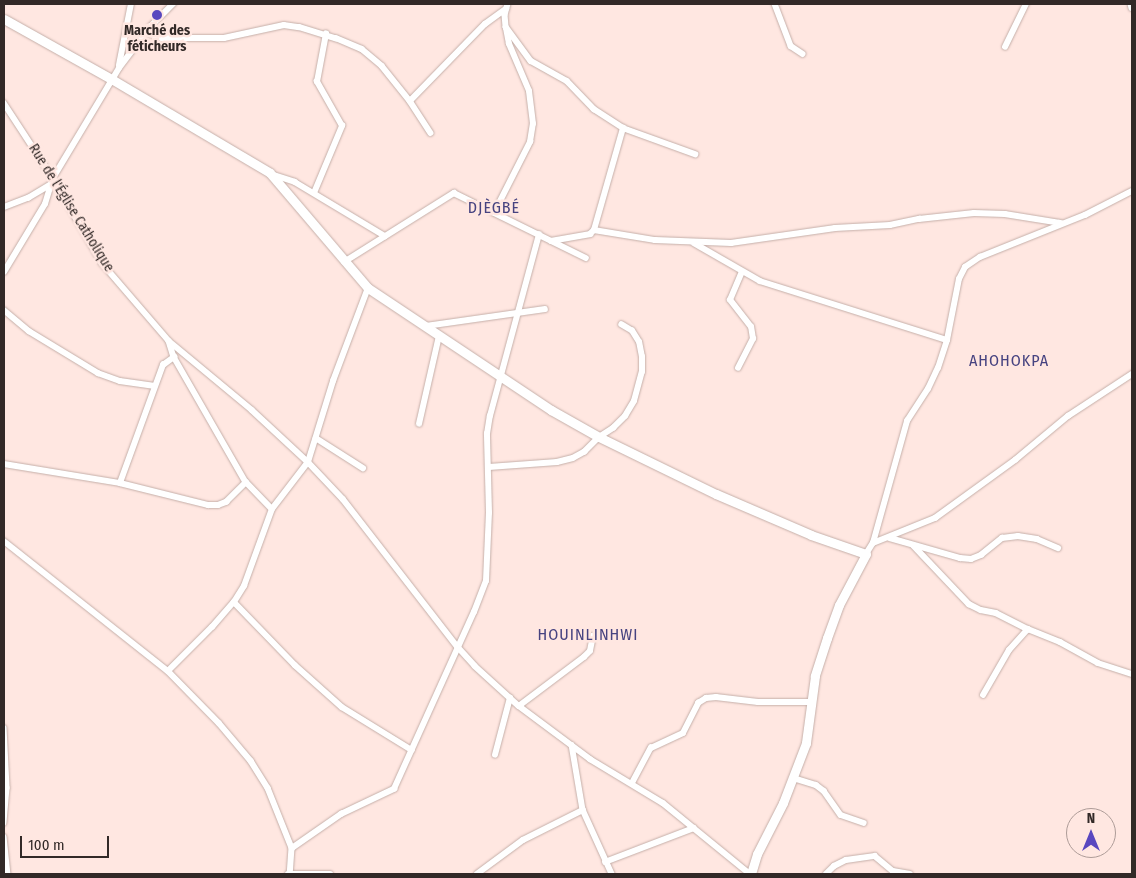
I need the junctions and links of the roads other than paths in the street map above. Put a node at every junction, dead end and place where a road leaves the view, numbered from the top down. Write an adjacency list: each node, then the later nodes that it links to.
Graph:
1 (131, 4): 14 (street)
2 (173, 4): 10 (street)
3 (775, 4): 13 (street)
4 (1026, 4): 12 (street)
5 (1131, 4): 7 (street)
6 (507, 6): 9 (street); 16 (street)
7 (1132, 8)
8 (4, 19): 15 (street)
9 (506, 27): 18 (street); 27 (street)
10 (146, 32): 11 (street); 14 (street)
11 (326, 34): 16 (street); 25 (street)
12 (1005, 47)
13 (803, 54)
14 (119, 68): 15 (street)
15 (113, 80): 21 (street); 22 (street)
16 (410, 101): 19 (street)
17 (4, 104): 22 (street, Rue de l'Église Catholique)
18 (623, 128): 20 (street); 29 (street)
19 (431, 133)
20 (695, 154)
21 (270, 174): 25 (street); 35 (street)
22 (53, 178): 23 (street); 46 (street, Rue de l'Église Catholique)
23 (50, 185): 26 (street); 36 (street)
24 (1132, 191): 28 (street)
25 (314, 192): 31 (street)
26 (4, 207)
27 (494, 213): 30 (street); 31 (street)
28 (1063, 223): 33 (street); 45 (street)
29 (594, 230): 32 (street); 33 (street)
30 (539, 235): 32 (street); 41 (street)
31 (385, 236): 35 (street)
32 (551, 241): 34 (street)
33 (692, 242): 37 (street)
34 (586, 258)
35 (344, 262): 38 (street)
36 (4, 272)
37 (742, 272): 45 (street); 48 (street)
38 (368, 288): 43 (street); 54 (street)
39 (545, 308): 41 (street)
40 (4, 310): 51 (street)
41 (517, 313): 43 (street); 50 (street)
42 (622, 325): 53 (street)
43 (424, 327): 44 (street)
44 (439, 336): 50 (street); 52 (street)
45 (946, 340): 64 (street)
46 (169, 341): 47 (street, Rue de l'Église Catholique); 55 (street)
47 (174, 357): 51 (street); 59 (street, Rue de l'Église Catholique)
48 (738, 368)
49 (1132, 374): 62 (street)
50 (500, 375): 53 (street); 57 (street)
51 (155, 386): 60 (street)
52 (419, 424)
53 (598, 437): 57 (street); 67 (street)
54 (316, 438): 55 (street); 58 (street)
55 (308, 462): 61 (street); 71 (street)
56 (4, 464): 60 (street)
57 (489, 467): 71 (street)
58 (364, 468)
59 (246, 482): 60 (street); 61 (street, Rue de l'Église Catholique)
60 (120, 483)
61 (272, 509): 68 (street)
62 (890, 538): 64 (street); 65 (street)
63 (4, 541): 72 (street)
64 (873, 543): 67 (street)
65 (912, 544): 66 (street); 69 (street)
66 (1058, 548)
67 (866, 554): 76 (street)
68 (234, 602): 72 (street); 80 (street)
69 (1028, 630): 73 (street); 74 (street)
70 (593, 636): 77 (street)
71 (458, 647): 75 (street); 80 (street)
72 (168, 671): 89 (street)
73 (1132, 674)
74 (983, 695)
75 (510, 698): 77 (street); 81 (street)
76 (811, 702): 82 (street); 83 (street)
77 (519, 706): 79 (street)
78 (4, 728): 85 (street)
79 (572, 745): 83 (street); 84 (street)
80 (412, 750): 89 (street)
81 (495, 756)
82 (793, 778): 86 (street); 99 (street)
83 (632, 784): 87 (street)
84 (583, 810): 90 (street); 96 (street)
85 (4, 823)
86 (864, 823)
87 (694, 828): 90 (street); 91 (street)
88 (4, 837): 92 (street)
89 (292, 848): 93 (street)
90 (605, 862): 97 (street)
91 (741, 869): 98 (street); 99 (street)
92 (8, 874)
93 (290, 874): 94 (street)
94 (302, 874): 95 (street)
95 (330, 874)
96 (477, 874)
97 (612, 874)
98 (736, 874)
99 (751, 874)
100 (826, 874): 101 (street)
101 (910, 874)

